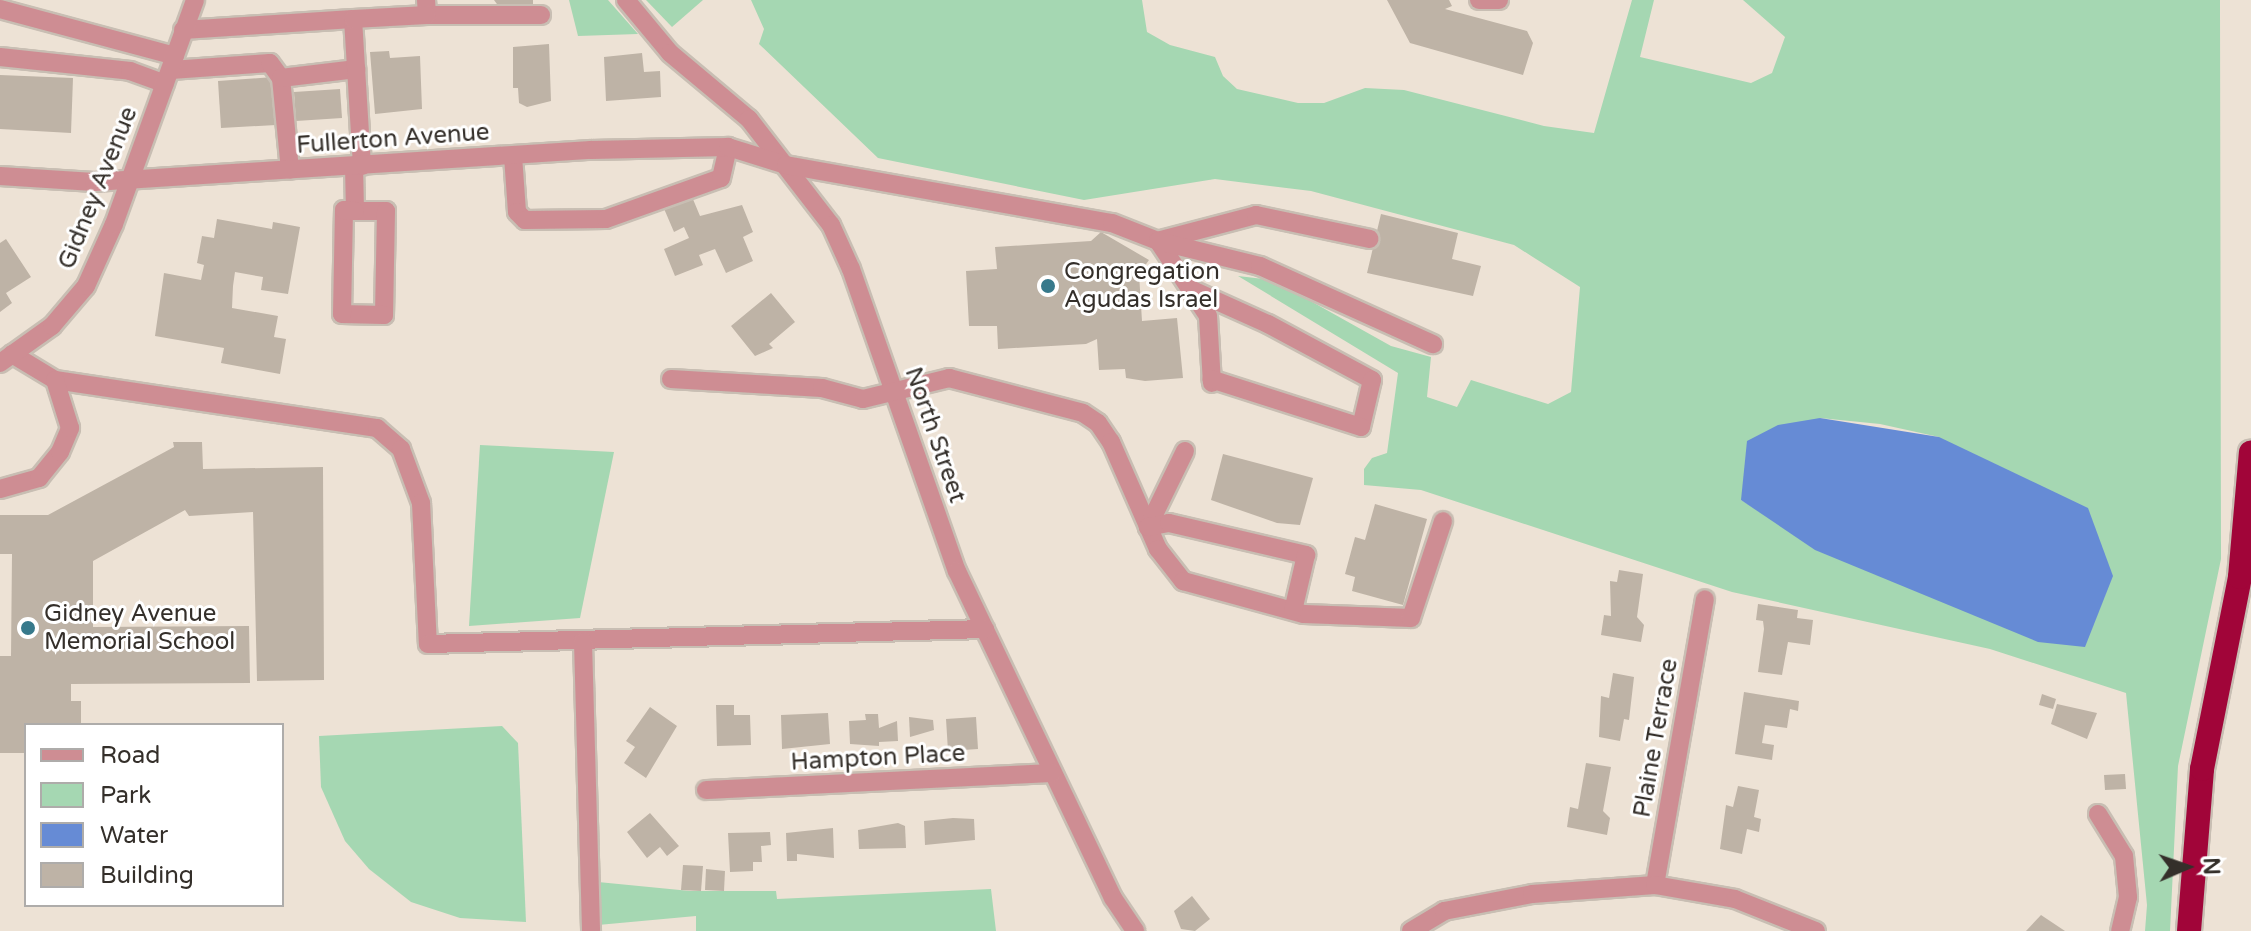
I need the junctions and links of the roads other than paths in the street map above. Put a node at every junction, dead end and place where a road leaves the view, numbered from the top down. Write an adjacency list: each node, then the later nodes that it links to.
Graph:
1 (195, 0): 9 (street, Gidney Avenue)
2 (626, 0): 16 (street, North Street)
3 (1479, 0): 4 (street)
4 (1499, 0)
5 (426, 8): 7 (street); 8 (street)
6 (0, 9): 12 (street)
7 (541, 15)
8 (353, 19): 9 (street); 11 (street)
9 (183, 30): 12 (street, Gidney Avenue)
10 (0, 57): 12 (street)
11 (356, 69): 13 (street); 17 (street)
12 (170, 70): 13 (street); 20 (street, Gidney Avenue)
13 (281, 78): 18 (street)
14 (728, 147): 15 (street, Fullerton Avenue); 15 (street); 16 (street, Fullerton Avenue)
15 (513, 156): 17 (street, Fullerton Avenue)
16 (786, 165): 23 (street, Fullerton Avenue); 29 (street, North Street)
17 (358, 166): 18 (street, Fullerton Avenue); 21 (street)
18 (290, 170): 20 (street, Fullerton Avenue)
19 (0, 176): 20 (street, Fullerton Avenue)
20 (130, 179): 26 (street, Gidney Avenue)
21 (355, 211): 21 (street)
22 (1370, 239): 23 (street)
23 (1158, 241): 24 (street); 25 (street, Fullerton Avenue)
24 (1190, 289): 24 (street)
25 (1433, 344)
26 (6, 359): 28 (street)
27 (671, 379): 29 (street)
28 (55, 380): 32 (street); 38 (street)
29 (895, 392): 34 (street); 37 (street, North Street)
30 (1185, 451): 34 (street)
31 (2251, 452): 48 (highway)
32 (0, 489)
33 (1443, 521): 36 (street)
34 (1148, 527): 36 (street); 36 (street)
35 (1705, 599): 42 (street, Plaine Terrace)
36 (1293, 611)
37 (985, 629): 38 (street); 39 (street, North Street)
38 (583, 642): 43 (street)
39 (1053, 773): 40 (street, Hampton Place); 44 (street, North Street)
40 (706, 790)
41 (2098, 814): 47 (street)
42 (1655, 885): 45 (street); 46 (street)
43 (591, 931)
44 (1135, 931)
45 (1411, 931)
46 (1816, 931)
47 (2120, 931)
48 (2189, 931)

